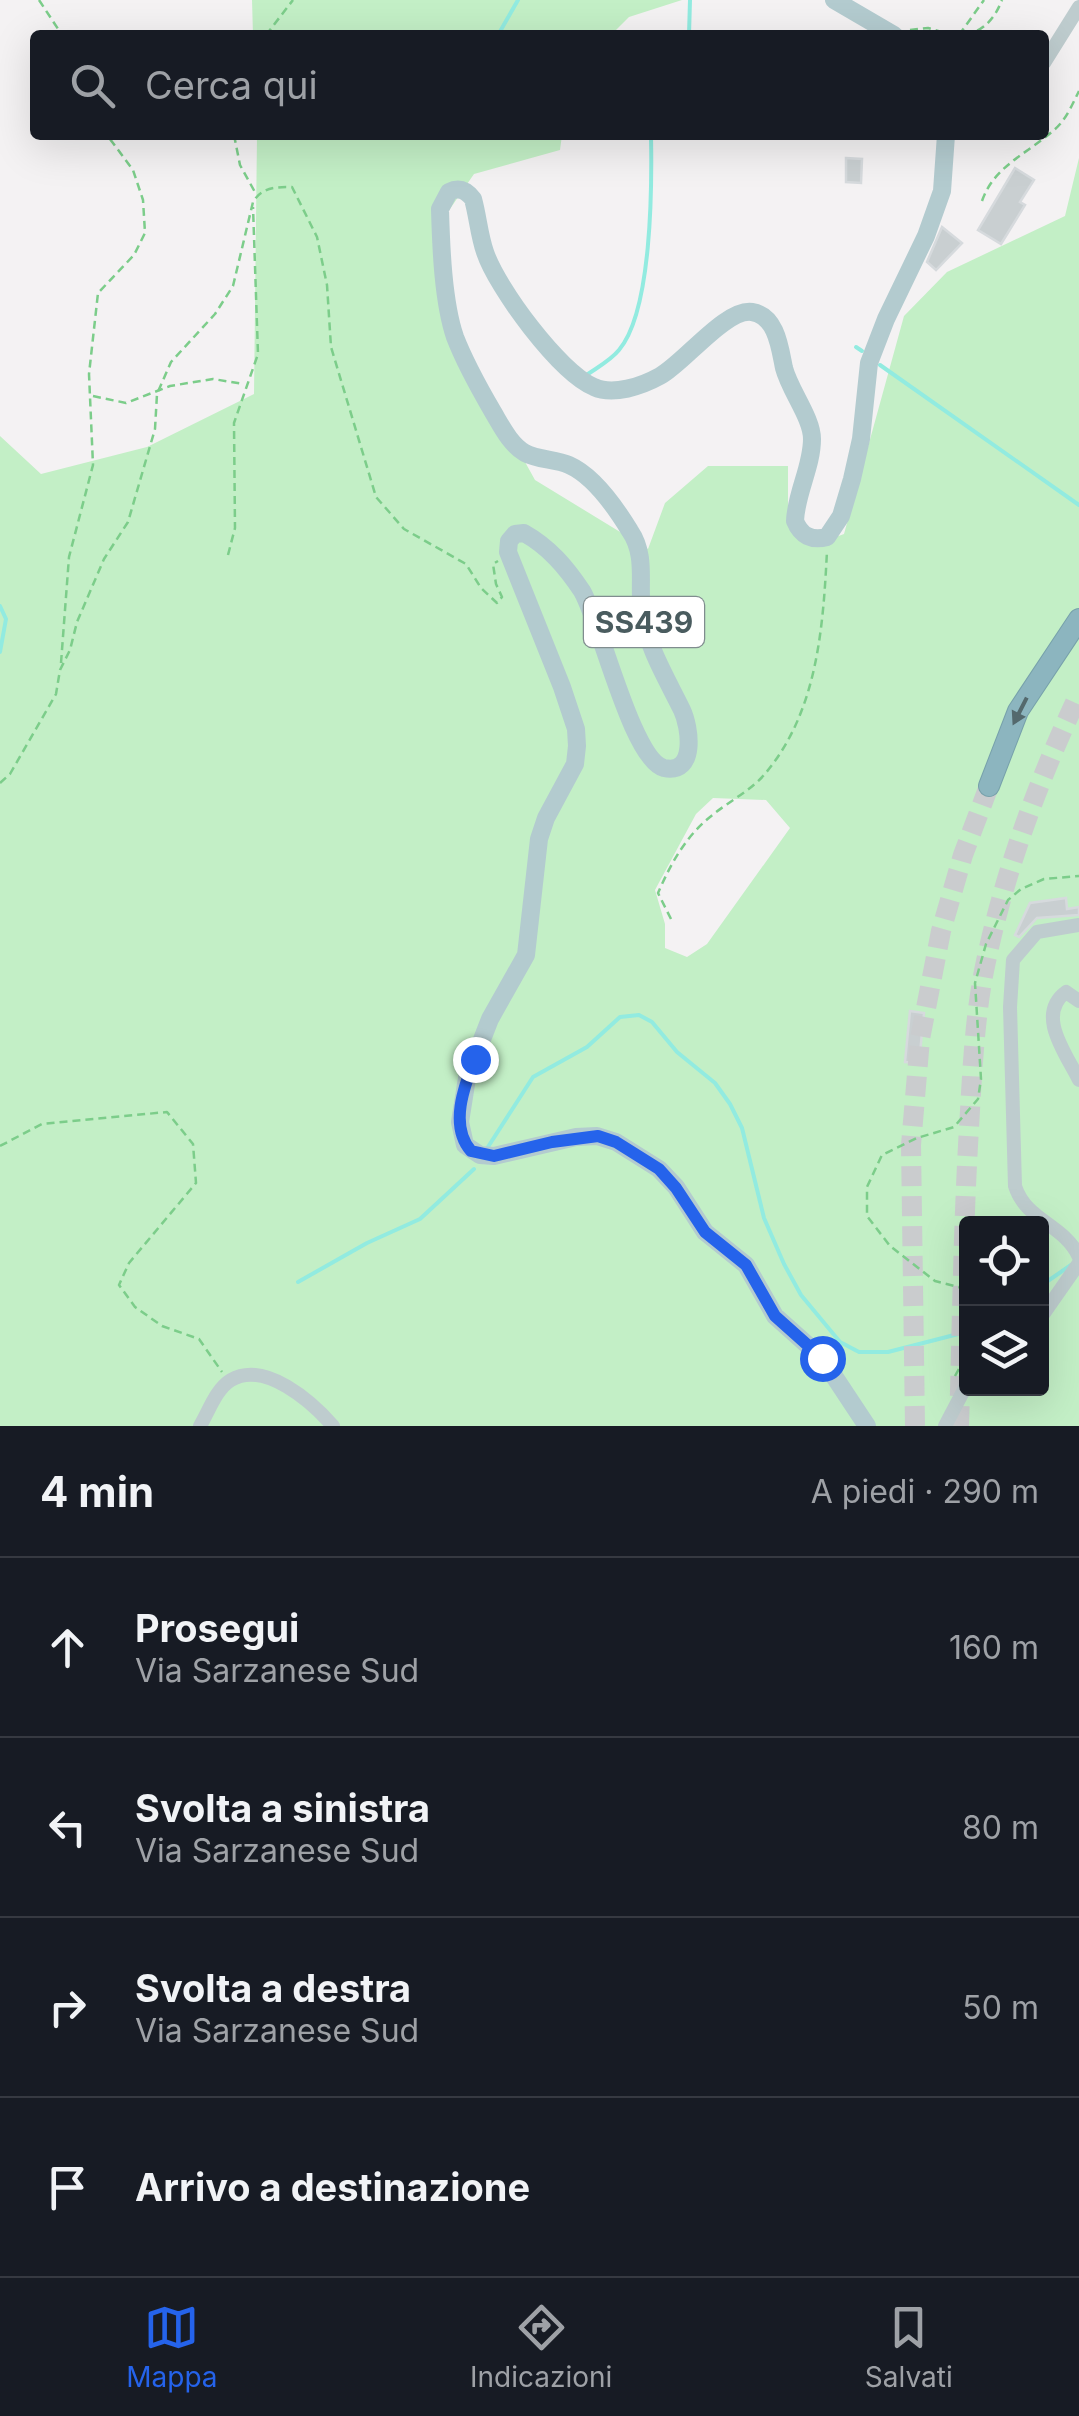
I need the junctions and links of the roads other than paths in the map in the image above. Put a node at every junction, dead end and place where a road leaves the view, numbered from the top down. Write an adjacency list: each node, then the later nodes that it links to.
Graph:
1 (834, 0): 3 (main road)
2 (1079, 7): 4 (street)
3 (887, 30)
4 (1049, 55)
5 (946, 140): 16 (main road, SS439)
6 (1079, 618): 7 (highway, one-way to 7)
7 (989, 786)
8 (1079, 925): 11 (street)
9 (1079, 1001): 10 (street)
10 (1079, 1080)
11 (1079, 1260): 12 (street)
12 (1049, 1306)
13 (960, 1396): 17 (street)
14 (200, 1426): 15 (street)
15 (333, 1426)
16 (867, 1426)
17 (944, 1426)

